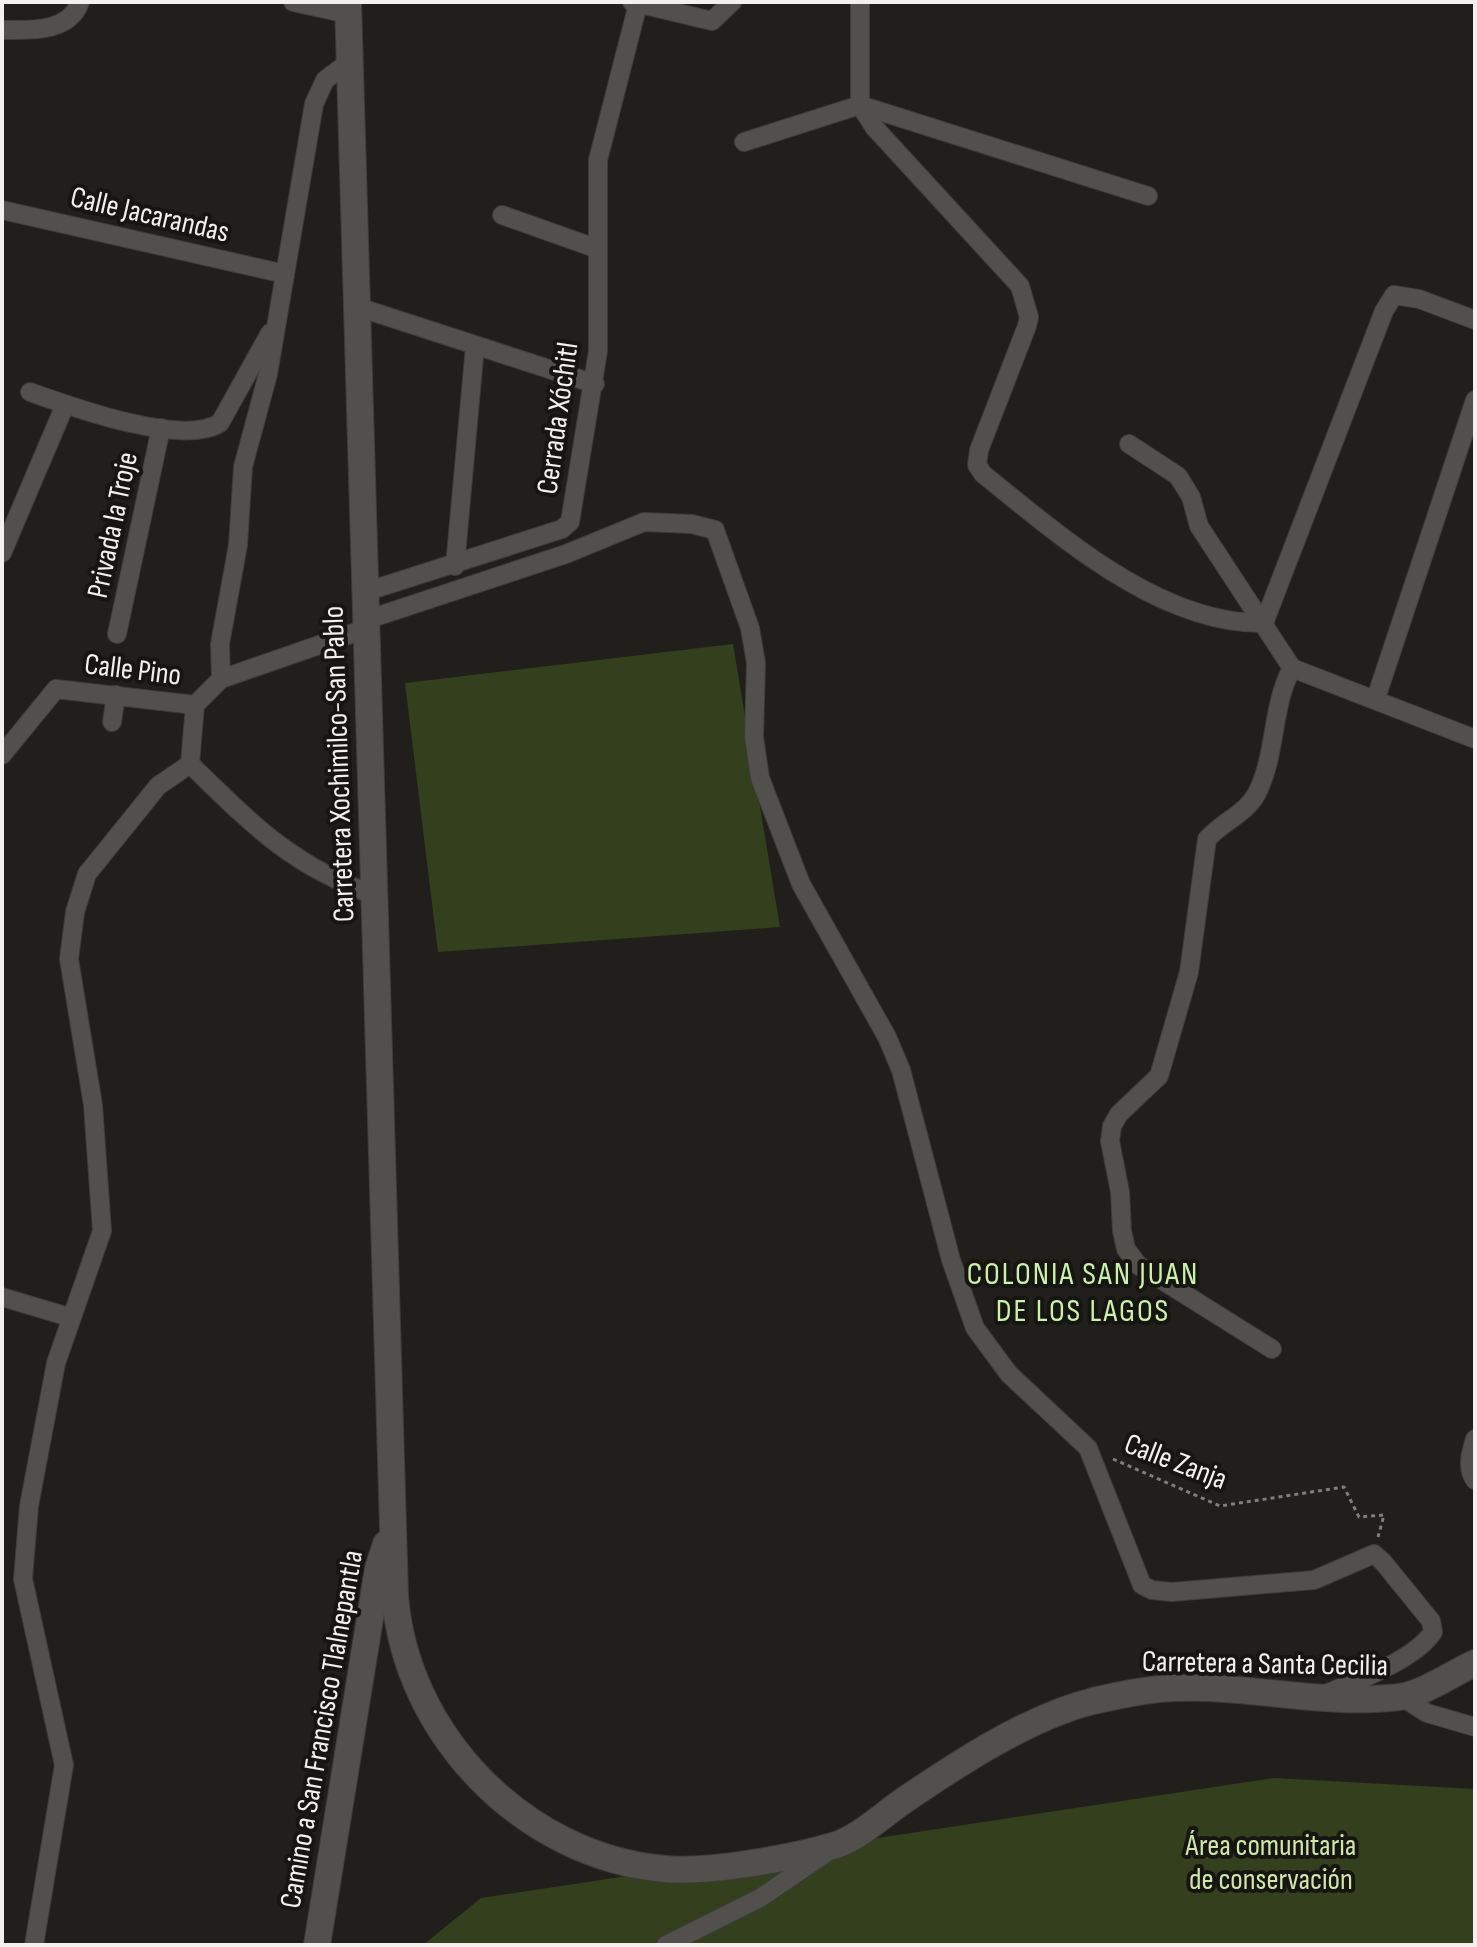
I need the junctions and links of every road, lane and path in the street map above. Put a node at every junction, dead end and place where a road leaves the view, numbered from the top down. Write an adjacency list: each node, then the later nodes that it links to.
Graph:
1 (80, 2): 7 (street)
2 (293, 2): 6 (street)
3 (732, 2): 5 (street)
4 (860, 2): 9 (street)
5 (635, 3): 14 (street, Cerrada Xóchitl)
6 (348, 8): 8 (street, Carretera Xochimilco-San Pablo)
7 (2, 30)
8 (349, 62): 15 (street); 16 (street, Carretera Xochimilco-San Pablo)
9 (860, 105): 10 (street); 11 (street); 29 (street)
10 (744, 142)
11 (1148, 196)
12 (2, 210): 15 (street, Calle Jacarandas)
13 (502, 215): 14 (street)
14 (598, 249): 20 (street, Cerrada Xóchitl)
15 (285, 274): 17 (street)
16 (358, 307): 19 (street); 28 (street, Carretera Xochimilco-San Pablo)
17 (278, 317): 24 (street); 33 (street)
18 (1475, 320): 29 (street)
19 (475, 346): 20 (street); 27 (street)
20 (595, 384): 27 (street, Cerrada Xóchitl)
21 (30, 392): 23 (street)
22 (1475, 400): 35 (street)
23 (65, 405): 24 (street); 26 (street)
24 (161, 428): 31 (street, Privada la Troje)
25 (1129, 444): 29 (street)
26 (2, 553)
27 (455, 566): 28 (street, Cerrada Xóchitl)
28 (365, 592): 30 (street, Carretera Xochimilco-San Pablo)
29 (1264, 623): 32 (street)
30 (366, 624): 33 (street, Calle Pino); 41 (street, Carretera Xochimilco-San Pablo); 46 (street, Calle Pino)
31 (117, 634)
32 (1292, 668): 35 (street); 44 (street)
33 (221, 679): 36 (street, Calle Pino)
34 (116, 695): 36 (street, Calle Pino); 37 (street); 39 (street, Calle Pino)
35 (1376, 698): 38 (street)
36 (195, 705): 40 (street)
37 (112, 722)
38 (1475, 739)
39 (2, 755)
40 (190, 764): 41 (street); 43 (street)
41 (374, 895): 48 (street, Carretera Xochimilco-San Pablo)
42 (2, 1297): 43 (street)
43 (69, 1317): 55 (street)
44 (1272, 1349)
45 (1475, 1439): 47 (street)
46 (1088, 1448): 49 (path, Calle Zanja); 49 (street)
47 (1475, 1480)
48 (392, 1525): 54 (street, Carretera a Santa Cecilia); 56 (street, Camino a San Francisco Tlalnepantla)
49 (1374, 1554): 52 (street)
50 (1475, 1663): 51 (street, Carretera a Santa Cecilia)
51 (1402, 1697): 52 (street, Carretera a Santa Cecilia); 53 (street)
52 (1314, 1699): 54 (street, Carretera a Santa Cecilia)
53 (1475, 1727)
54 (839, 1844): 57 (street)
55 (34, 1945)
56 (317, 1945)
57 (666, 1945)

